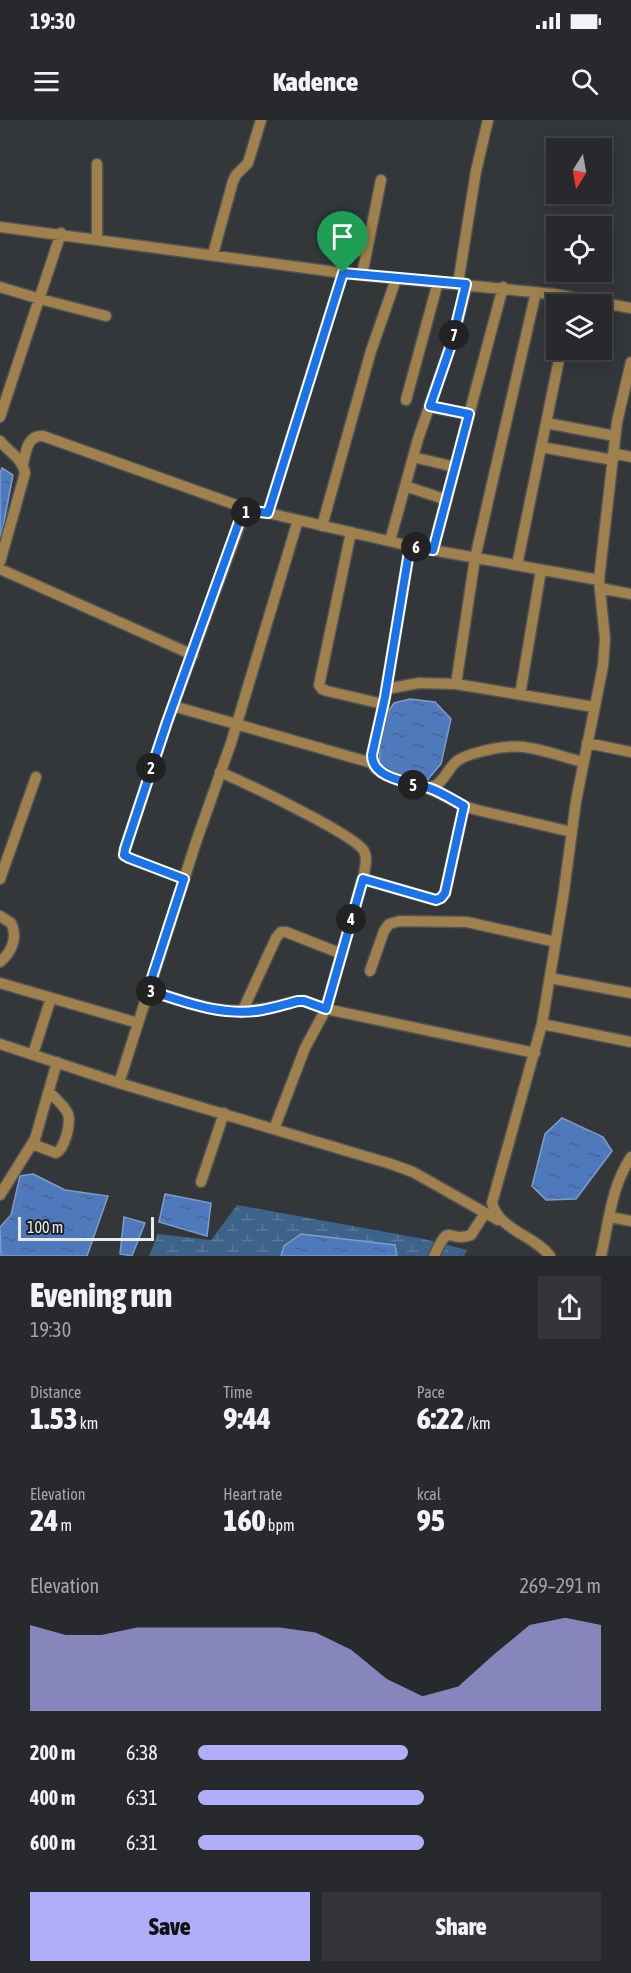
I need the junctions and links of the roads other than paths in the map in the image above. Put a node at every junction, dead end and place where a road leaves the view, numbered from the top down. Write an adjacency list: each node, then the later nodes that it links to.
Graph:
1 (261, 120): 8 (street)
2 (488, 120): 12 (street)
3 (97, 164): 7 (street)
4 (381, 180): 10 (street)
5 (0, 227): 6 (street)
6 (61, 233): 7 (street); 18 (street)
7 (97, 238): 8 (street)
8 (213, 254): 9 (street)
9 (343, 273): 10 (street); 40 (street)
10 (362, 275): 11 (street)
11 (396, 279): 13 (street); 42 (street)
12 (461, 280): 13 (street); 15 (street); 25 (street)
13 (438, 282): 24 (street)
14 (0, 287): 18 (street)
15 (503, 287): 16 (street); 26 (street)
16 (536, 292): 17 (street); 47 (street)
17 (546, 294)
18 (40, 299): 21 (street); 27 (street)
19 (612, 306): 20 (street)
20 (631, 308)
21 (106, 316)
22 (559, 360): 28 (street)
23 (631, 362): 29 (street)
24 (406, 400)
25 (430, 406): 26 (street); 32 (street)
26 (469, 414): 36 (street)
27 (0, 417)
28 (546, 423): 29 (street); 31 (street)
29 (615, 436): 33 (street)
30 (0, 442): 35 (street)
31 (541, 447): 33 (street); 49 (street)
32 (413, 457): 36 (street); 37 (street)
33 (613, 457): 34 (street); 52 (street)
34 (631, 457)
35 (23, 464): 39 (street); 48 (street)
36 (455, 467): 38 (street)
37 (405, 486): 38 (street); 44 (street)
38 (447, 500): 46 (street)
39 (253, 511): 40 (street); 54 (street)
40 (268, 513): 41 (street)
41 (298, 520): 42 (street); 61 (street)
42 (322, 526): 43 (street)
43 (351, 532): 44 (street); 58 (street)
44 (390, 541): 45 (street)
45 (410, 546): 46 (street); 56 (street)
46 (433, 550): 47 (street)
47 (475, 558): 49 (street); 55 (street)
48 (0, 562)
49 (516, 565): 51 (street)
50 (0, 569): 54 (street)
51 (541, 570): 52 (street); 57 (street)
52 (599, 584): 53 (street); 60 (street)
53 (631, 594)
54 (193, 655): 59 (street)
55 (456, 684): 56 (street); 57 (street)
56 (386, 689): 58 (street)
57 (520, 695): 60 (street)
58 (383, 705): 65 (street)
59 (173, 706): 61 (street); 72 (street)
60 (594, 707): 62 (street)
61 (236, 726): 65 (street); 66 (street)
62 (587, 743): 63 (street); 64 (street)
63 (631, 752)
64 (583, 762): 68 (street); 70 (street)
65 (372, 763): 68 (street)
66 (220, 772): 72 (street); 73 (street)
67 (36, 777): 71 (street)
68 (428, 788): 69 (street)
69 (464, 806): 70 (street); 73 (street)
70 (572, 832): 75 (street)
71 (0, 879)
72 (184, 879): 81 (street)
73 (363, 879): 76 (street)
74 (0, 916): 77 (street)
75 (556, 942): 78 (street); 79 (street)
76 (342, 954): 84 (street); 85 (street)
77 (0, 962)
78 (370, 971)
79 (550, 978): 82 (street); 87 (street)
80 (0, 983): 83 (street)
81 (148, 990): 85 (street); 86 (street)
82 (631, 993)
83 (51, 998): 86 (street); 91 (street)
84 (326, 1009): 85 (street); 90 (street); 96 (street)
85 (242, 1012)
86 (138, 1023): 93 (street)
87 (542, 1024): 88 (street); 90 (street)
88 (631, 1042)
89 (0, 1044): 91 (street)
90 (535, 1053): 104 (street)
91 (33, 1054): 92 (street)
92 (57, 1062): 93 (street); 94 (street)
93 (118, 1083): 95 (street)
94 (49, 1092): 97 (street); 97 (street)
95 (224, 1113): 96 (street); 99 (street)
96 (274, 1129): 101 (street)
97 (32, 1144): 100 (street)
98 (630, 1159): 102 (street)
99 (201, 1182)
100 (0, 1195)
101 (485, 1213): 104 (street); 105 (street)
102 (610, 1217): 103 (street); 107 (street)
103 (631, 1221)
104 (504, 1223): 106 (street)
105 (434, 1256)
106 (550, 1256)
107 (601, 1256)

